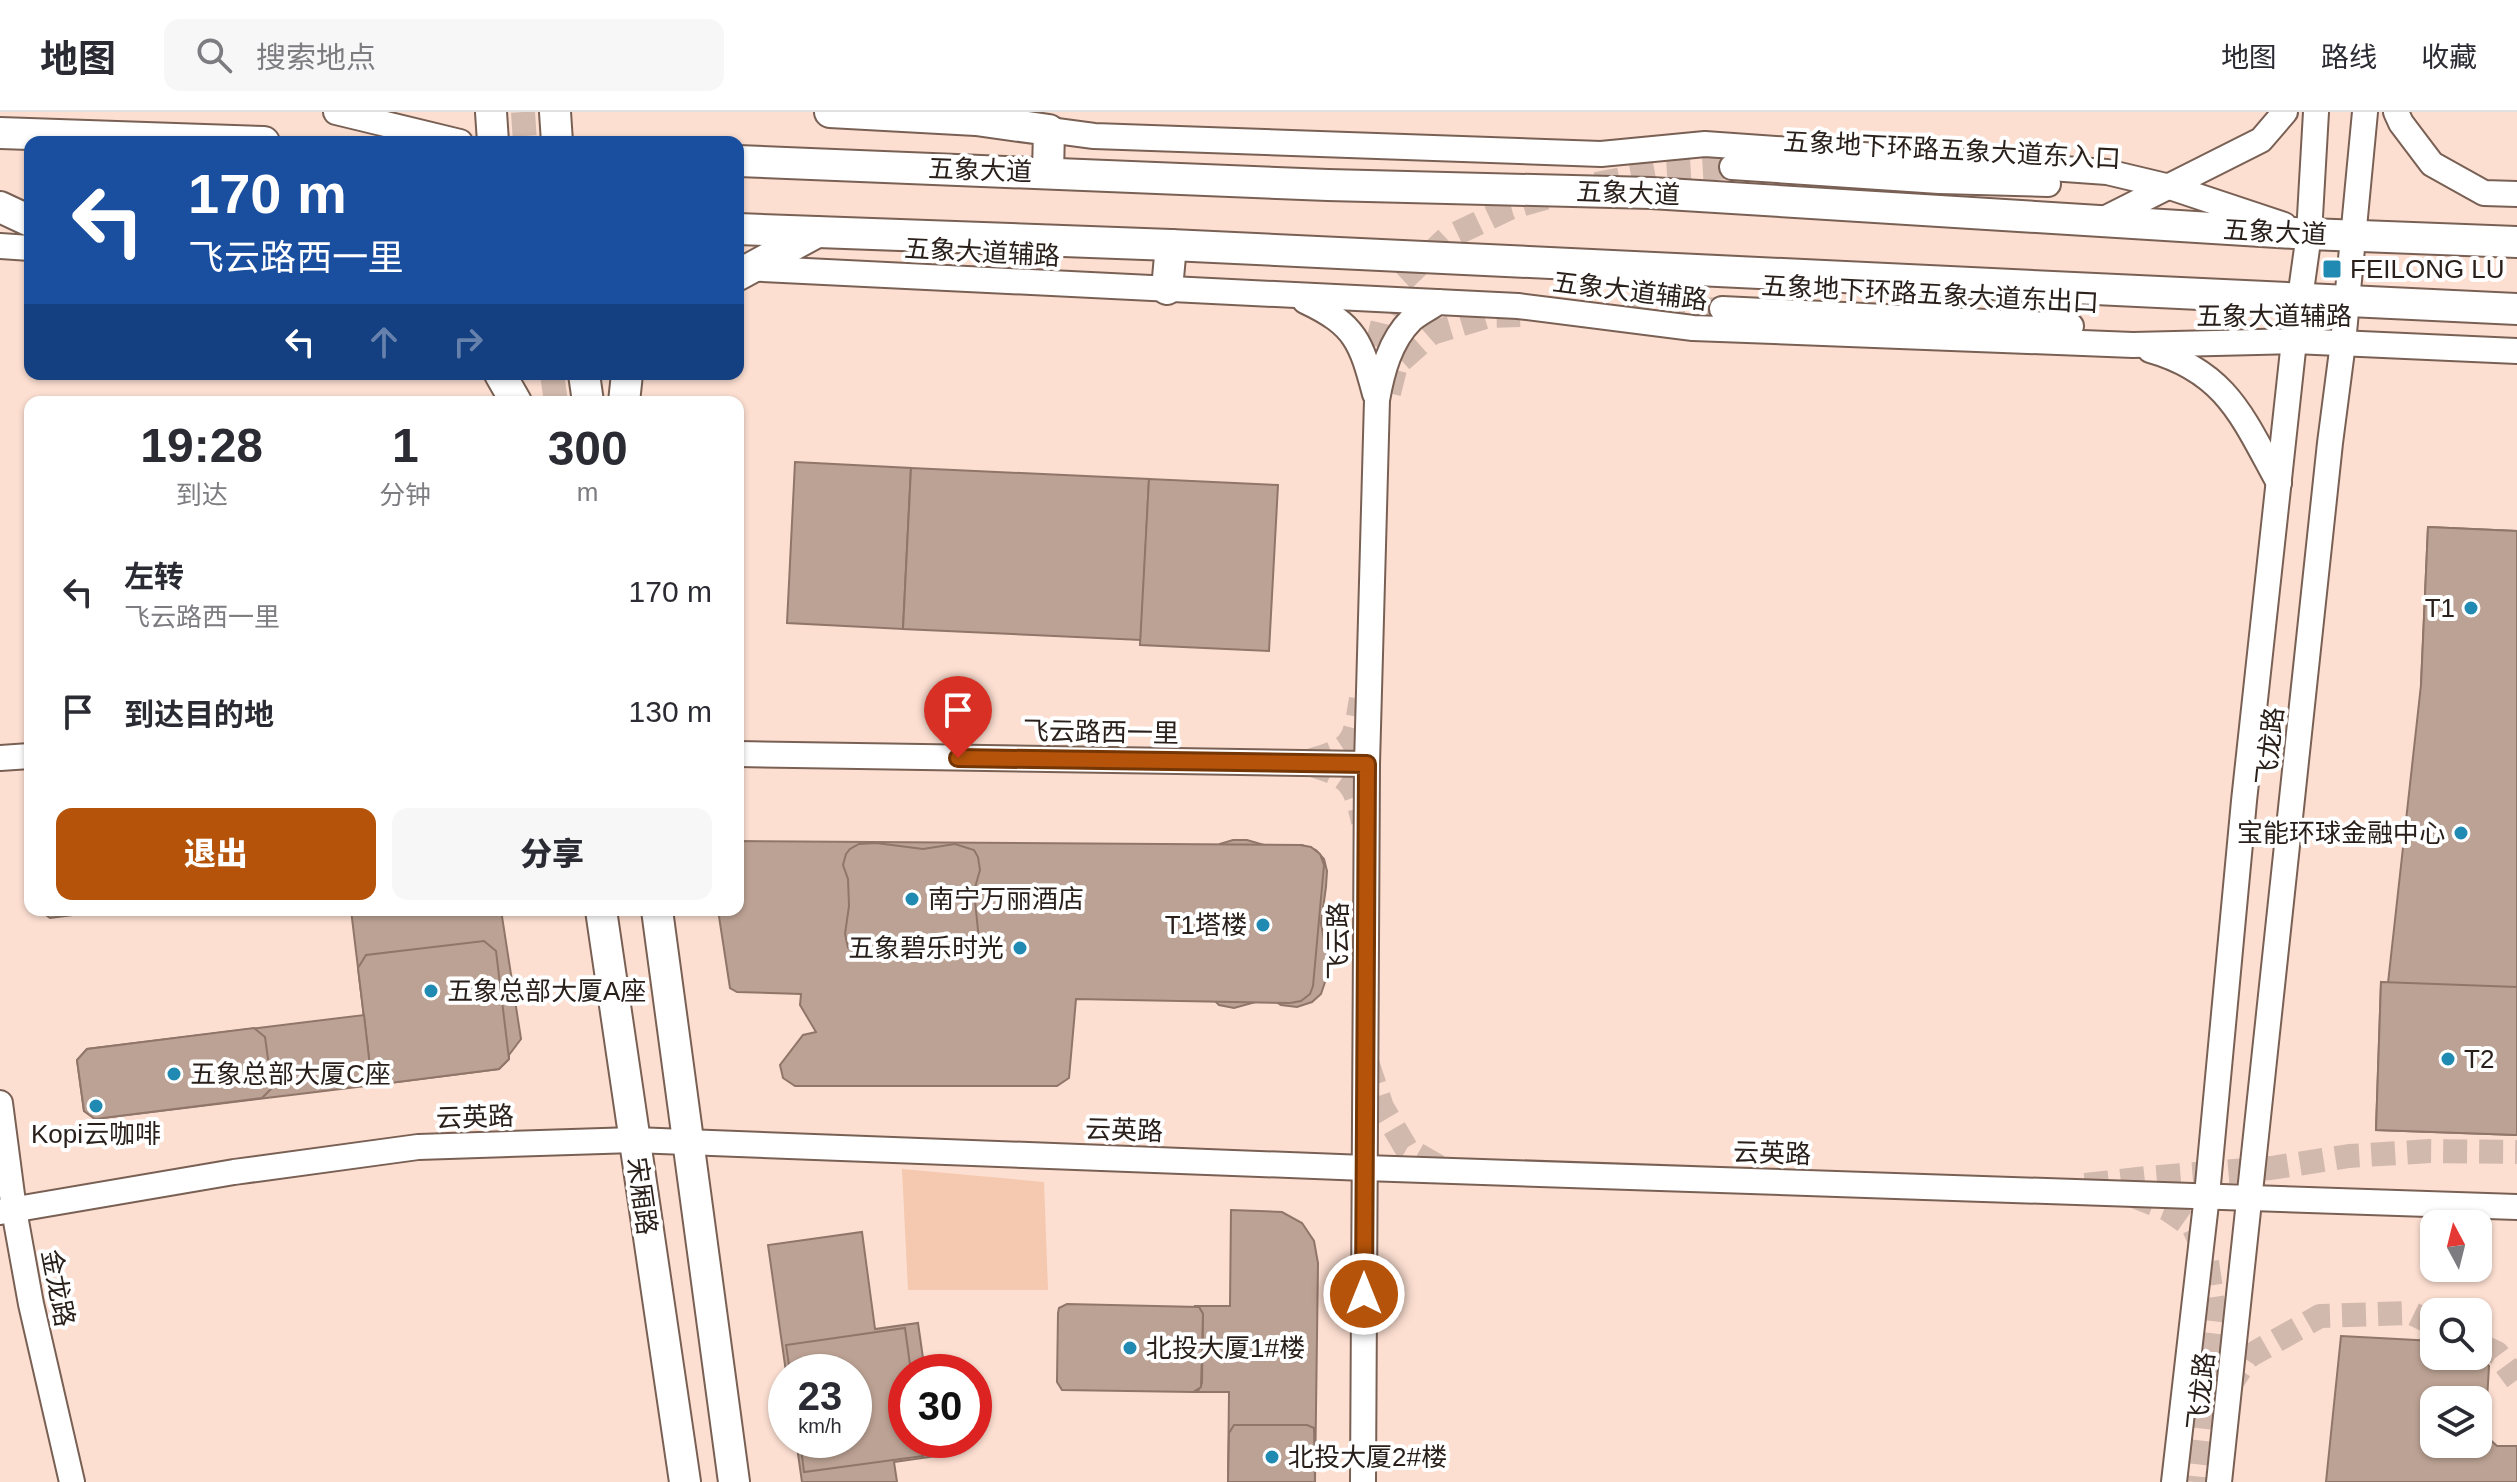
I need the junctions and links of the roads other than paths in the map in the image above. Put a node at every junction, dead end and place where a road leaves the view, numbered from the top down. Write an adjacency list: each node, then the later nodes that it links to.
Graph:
1 (336, 112): 12 (street)
2 (491, 112): 13 (main road)
3 (555, 112): 14 (main road)
4 (830, 112): 9 (main road)
5 (2285, 112): 18 (street)
6 (2316, 112): 26 (street, 飞龙路)
7 (2365, 112): 27 (street, 飞龙路)
8 (2396, 112): 19 (street)
9 (1049, 130): 17 (main road); 18 (street)
10 (0, 133): 11 (main road)
11 (88, 136)
12 (435, 136)
13 (493, 136)
14 (557, 136)
15 (744, 161): 17 (main road, 五象大道)
16 (1732, 167): 18 (street, 五象地下环路五象大道东入口)
17 (1048, 173): 23 (main road, 五象大道)
18 (2170, 187): 23 (street); 26 (street)
19 (2517, 194)
20 (24, 202): 21 (main road)
21 (0, 204): 22 (main road)
22 (24, 218)
23 (2100, 221): 26 (main road, 五象大道)
24 (744, 229): 25 (main road)
25 (817, 232): 29 (main road); 32 (main road)
26 (2309, 234): 27 (main road, 五象大道); 36 (street, 飞龙路)
27 (2354, 236): 28 (main road, 五象大道); 38 (street, 飞龙路)
28 (2517, 242)
29 (1171, 245): 34 (main road); 36 (main road)
30 (0, 246): 31 (street)
31 (24, 248)
32 (744, 269)
33 (744, 270): 34 (street, 五象大道辅路)
34 (1167, 289): 35 (street, 五象大道辅路)
35 (1292, 295): 37 (street, 五象大道辅路); 45 (street, 飞云路)
36 (2299, 298): 38 (main road); 41 (street, 飞龙路)
37 (1438, 302): 43 (street, 五象大道辅路); 45 (street, 飞云路)
38 (2347, 302): 40 (main road); 42 (street, 飞龙路)
39 (1722, 309): 43 (street, 五象地下环路五象大道东出口)
40 (2517, 309)
41 (2294, 341): 42 (street, 五象大道辅路); 43 (street, 五象大道辅路); 46 (street, 飞龙路)
42 (2343, 343): 44 (street, 五象大道辅路); 58 (street, 飞龙路)
43 (2133, 345): 46 (street)
44 (2517, 351)
45 (1377, 400): 50 (street, 飞云路)
46 (2279, 483): 57 (street, 飞龙路)
47 (744, 754): 50 (street, 飞云路西一里)
48 (24, 756): 49 (street)
49 (0, 758)
50 (1367, 764): 56 (street, 飞云路)
51 (602, 916): 54 (main road, 宋厢路)
52 (658, 916): 55 (main road, 宋厢路)
53 (0, 1103): 60 (street, 金龙路)
54 (634, 1140): 55 (street, 云英路); 60 (street, 云英路); 62 (main road, 宋厢路)
55 (687, 1140): 56 (street, 云英路); 63 (main road, 宋厢路)
56 (1365, 1168): 57 (street, 云英路); 64 (street, 飞云路)
57 (2207, 1195): 58 (street, 云英路); 65 (street, 飞龙路)
58 (2251, 1196): 59 (street, 云英路); 66 (street, 飞龙路)
59 (2517, 1207)
60 (7, 1211): 61 (street, 金龙路)
61 (72, 1482)
62 (685, 1482)
63 (734, 1482)
64 (1363, 1482)
65 (2174, 1482)
66 (2219, 1482)

